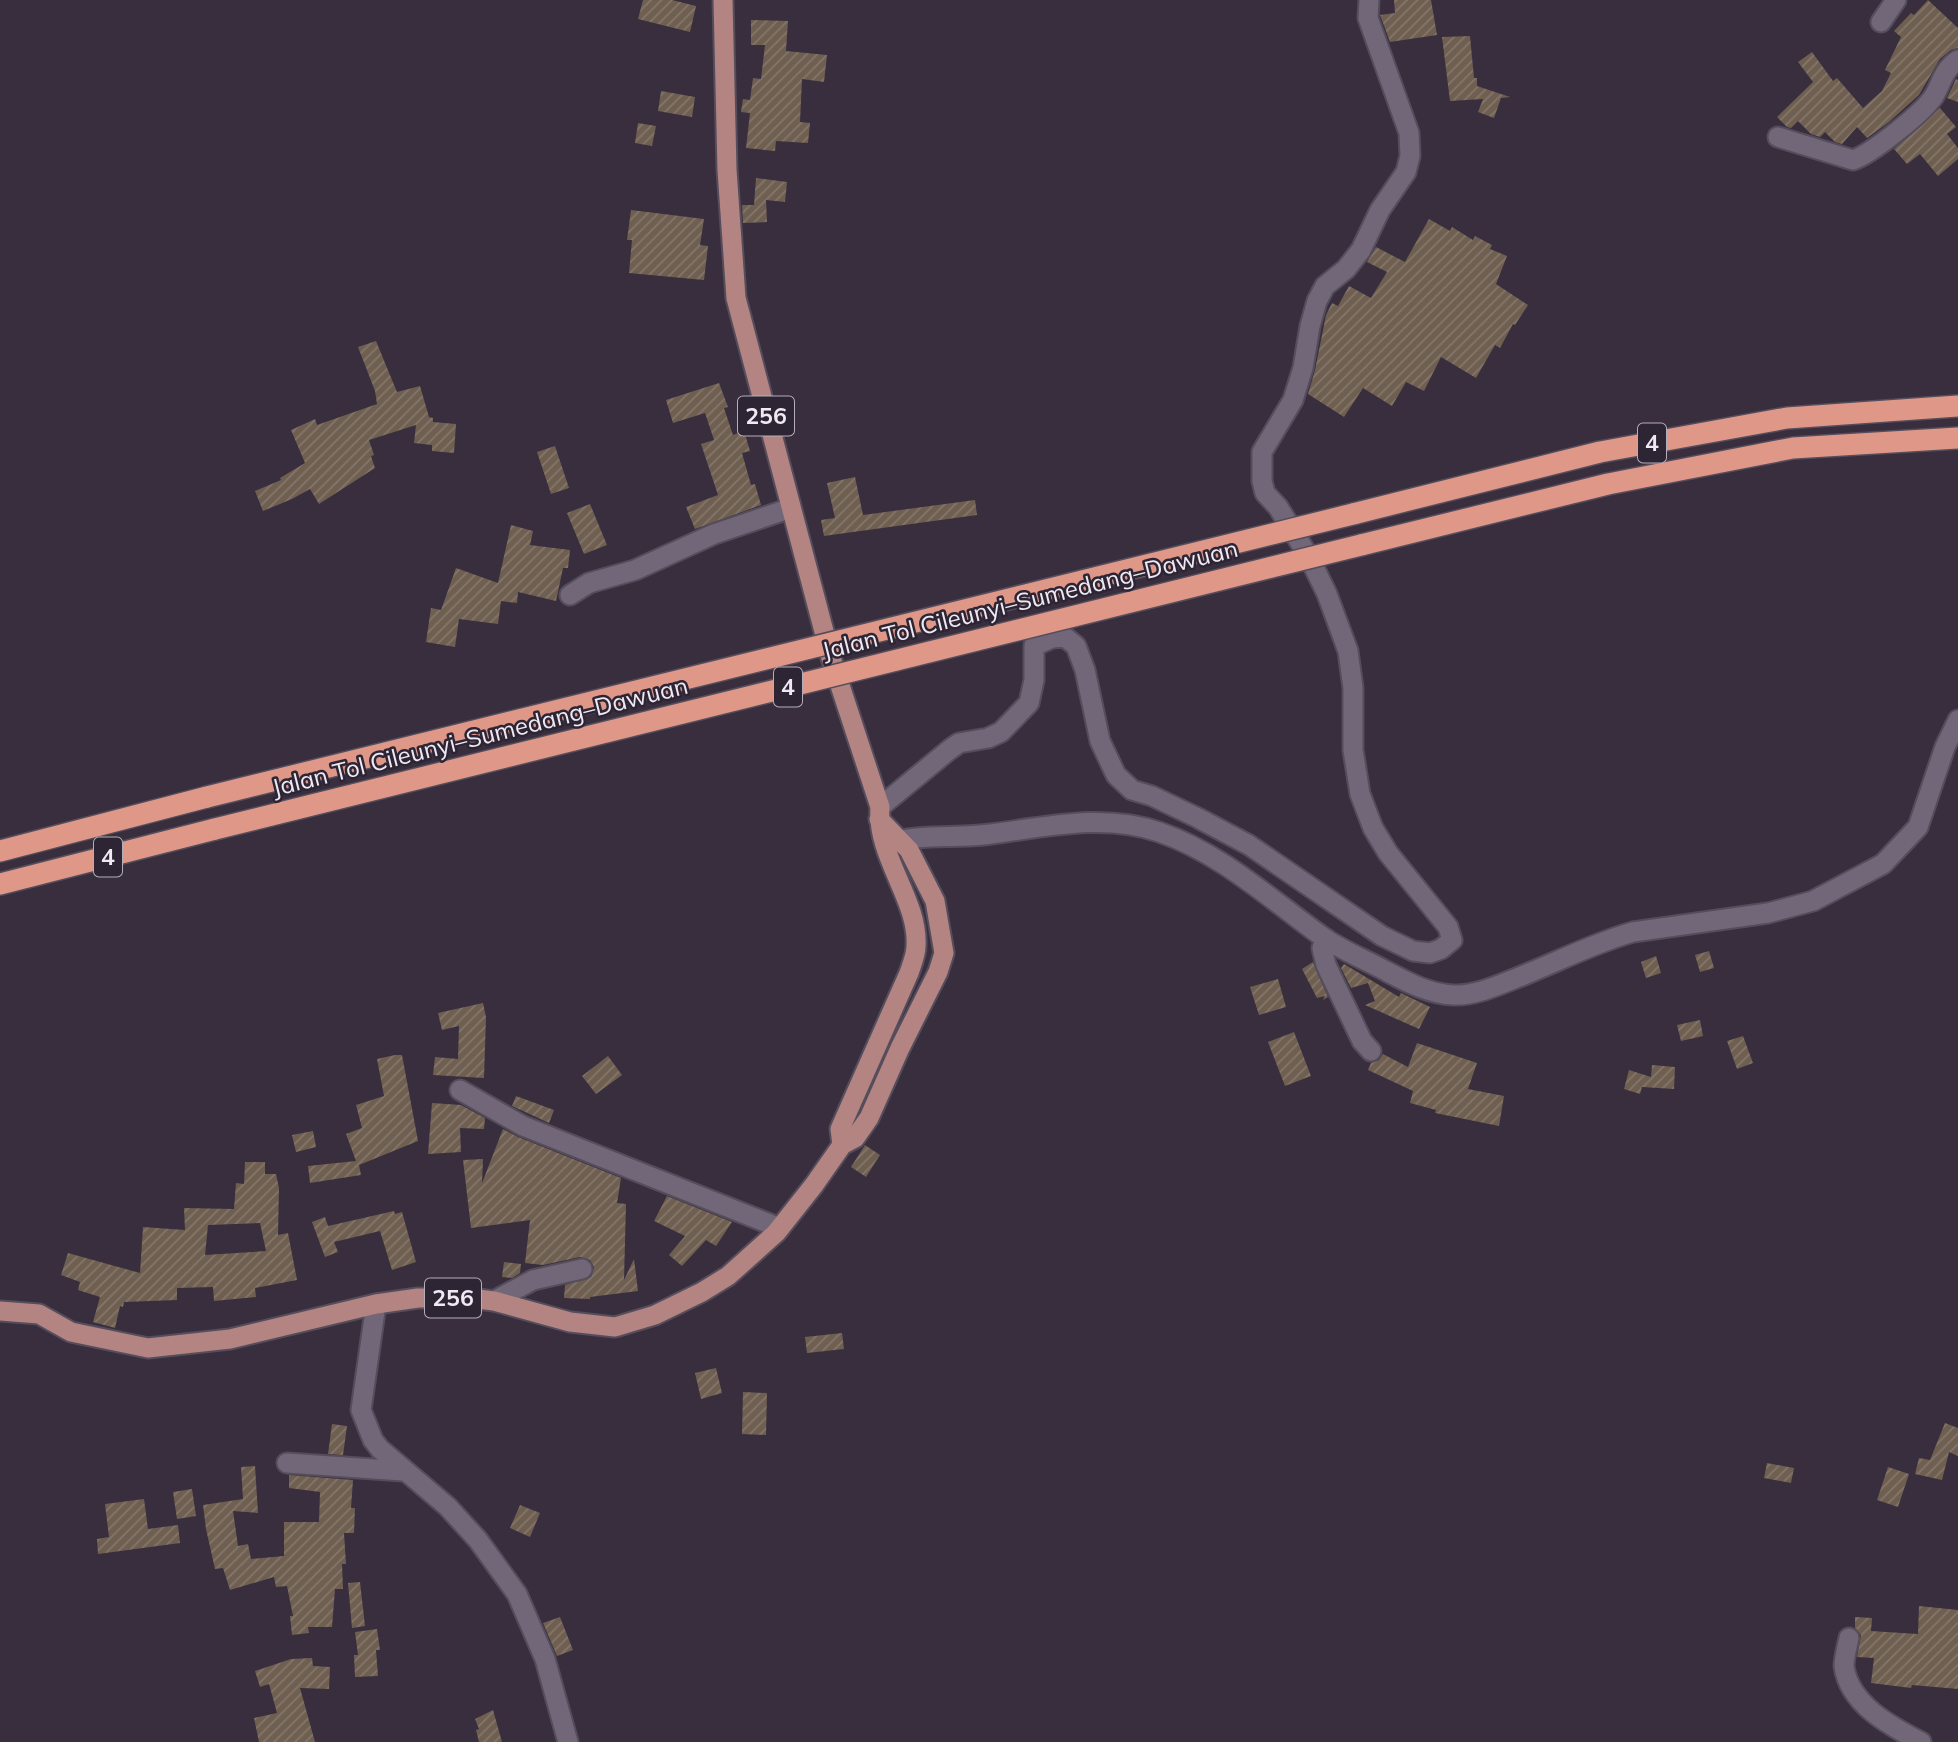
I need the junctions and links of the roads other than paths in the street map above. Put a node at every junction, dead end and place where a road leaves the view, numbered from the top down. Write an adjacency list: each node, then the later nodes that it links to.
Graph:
1 (723, 0): 9 (main road, 256)
2 (1369, 0): 12 (street)
3 (1896, 0): 4 (street)
4 (1881, 22)
5 (1958, 60): 6 (street)
6 (1778, 136)
7 (1958, 406): 14 (highway, Jalan Tol Cileunyi–Sumedang–Dawuan / 4, bridge)
8 (1958, 439): 15 (highway, Jalan Tol Cileunyi–Sumedang–Dawuan / 4, bridge)
9 (791, 508): 10 (street); 12 (main road, 256)
10 (570, 595)
11 (1958, 720): 16 (street)
12 (879, 813): 13 (main road, 256)
13 (891, 843): 16 (street); 19 (main road, 256); 19 (main road, 256)
14 (0, 851)
15 (0, 884)
16 (1326, 939): 17 (street)
17 (1371, 1051)
18 (460, 1090): 20 (street)
19 (842, 1145): 20 (main road, 256)
20 (780, 1228): 22 (main road, 256)
21 (582, 1269): 22 (street)
22 (494, 1301): 23 (main road, 256)
23 (376, 1304): 24 (main road, 256); 26 (street)
24 (0, 1311)
25 (288, 1464): 26 (street)
26 (403, 1471): 28 (street)
27 (1849, 1639): 29 (street)
28 (568, 1742)
29 (1921, 1742)

